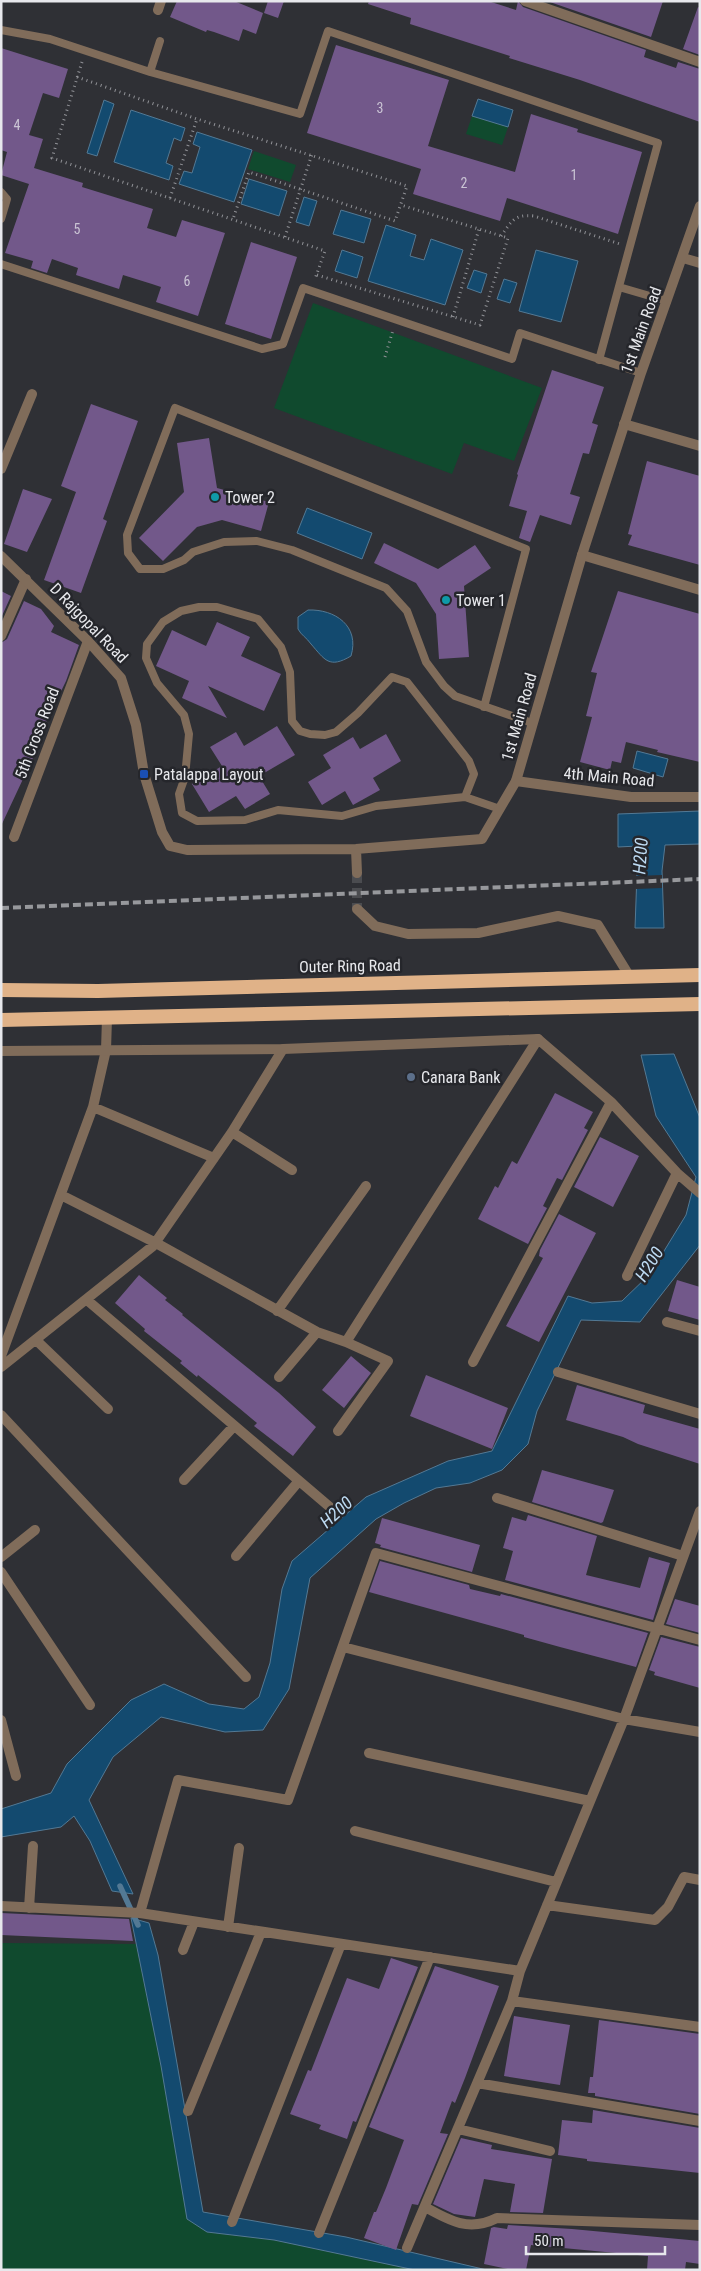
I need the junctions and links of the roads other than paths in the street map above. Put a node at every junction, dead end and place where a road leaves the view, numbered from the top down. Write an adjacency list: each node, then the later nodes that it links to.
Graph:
1 (525, 1): 4 (street)
2 (1, 30): 5 (lane)
3 (160, 41): 5 (lane)
4 (700, 62)
5 (150, 72): 12 (lane)
6 (1, 192): 8 (lane)
7 (700, 206): 9 (street, 1st Main Road)
8 (1, 219)
9 (683, 258): 10 (street); 13 (street, 1st Main Road)
10 (700, 263)
11 (1, 264): 14 (lane)
12 (619, 286): 13 (lane); 14 (lane)
13 (667, 301): 15 (street, 1st Main Road)
14 (599, 360): 15 (lane)
15 (641, 373): 17 (street, 1st Main Road)
16 (32, 394): 19 (street)
17 (624, 424): 18 (street); 20 (street, 1st Main Road)
18 (700, 446)
19 (1, 469)
20 (582, 555): 23 (street); 27 (street, 1st Main Road)
21 (1, 556): 22 (street, D Rajgopal Road)
22 (26, 579): 24 (street); 25 (street, D Rajgopal Road)
23 (700, 590)
24 (1, 636)
25 (88, 641): 28 (street, D Rajgopal Road); 33 (street, 5th Cross Road)
26 (484, 707): 26 (lane); 27 (lane)
27 (532, 723): 29 (street, 1st Main Road)
28 (140, 753): 34 (street, 1st Main Road)
29 (516, 781): 31 (street, 4th Main Road); 32 (street, 1st Main Road)
30 (465, 797): 30 (lane); 32 (lane)
31 (700, 797)
32 (500, 808): 34 (street, 1st Main Road)
33 (14, 836)
34 (356, 849): 35 (street)
35 (357, 873)
36 (357, 908): 38 (street)
37 (700, 975): 38 (highway, Outer Ring Road)
38 (630, 977): 39 (highway, Outer Ring Road)
39 (1, 990)
40 (700, 1004): 41 (highway)
41 (107, 1018): 42 (highway); 46 (street)
42 (1, 1020)
43 (538, 1039): 44 (street); 47 (street); 64 (street)
44 (283, 1049): 46 (street); 49 (street)
45 (1, 1050): 46 (street)
46 (106, 1050): 48 (street)
47 (611, 1102): 52 (street); 66 (street)
48 (93, 1107): 50 (street); 55 (street)
49 (232, 1132): 50 (street); 51 (street)
50 (214, 1158): 56 (street)
51 (292, 1170)
52 (677, 1173): 54 (street); 57 (street)
53 (366, 1186): 59 (street)
54 (700, 1193)
55 (61, 1195): 56 (street); 65 (street)
56 (156, 1243): 58 (street); 59 (street)
57 (627, 1276)
58 (87, 1300): 63 (street); 73 (street)
59 (278, 1311): 62 (street)
60 (668, 1322): 61 (street)
61 (700, 1331)
62 (317, 1332): 64 (street); 69 (street)
63 (36, 1340): 67 (street); 70 (street)
64 (346, 1342): 74 (street)
65 (1, 1356)
66 (473, 1362)
67 (1, 1367)
68 (558, 1372): 71 (street)
69 (279, 1376)
70 (108, 1409)
71 (700, 1414)
72 (1, 1415): 88 (street)
73 (234, 1426): 75 (street); 76 (street)
74 (338, 1431)
75 (184, 1480)
76 (298, 1482): 79 (street); 81 (street)
77 (497, 1498): 82 (street)
78 (700, 1511): 82 (street)
79 (338, 1514)
80 (35, 1530): 83 (street)
81 (236, 1556)
82 (683, 1556): 85 (street)
83 (1, 1557)
84 (1, 1572): 89 (street)
85 (657, 1629): 86 (street); 87 (street); 90 (street)
86 (700, 1640)
87 (343, 1647): 90 (street); 104 (street)
88 (246, 1677)
89 (90, 1705)
90 (624, 1719): 92 (street); 95 (street)
91 (1, 1720): 94 (street)
92 (700, 1732)
93 (369, 1754): 95 (street)
94 (16, 1776)
95 (590, 1801): 100 (street)
96 (355, 1831): 100 (street)
97 (33, 1846): 103 (street)
98 (238, 1848): 106 (street)
99 (700, 1880): 101 (street)
100 (556, 1882): 101 (street)
101 (547, 1905): 111 (street)
102 (1, 1906): 103 (street)
103 (29, 1908): 104 (street)
104 (140, 1914): 105 (street)
105 (194, 1922): 106 (street); 109 (street)
106 (228, 1927): 107 (street)
107 (261, 1932): 108 (street); 115 (street)
108 (341, 1944): 110 (street); 120 (street)
109 (183, 1950)
110 (430, 1957): 111 (street); 122 (street)
111 (520, 1971): 112 (street)
112 (512, 2001): 113 (street); 114 (street)
113 (700, 2027)
114 (477, 2083): 116 (street); 117 (street)
115 (188, 2111)
116 (700, 2121)
117 (458, 2129): 118 (street); 119 (street)
118 (550, 2151)
119 (425, 2207): 121 (street); 123 (street)
120 (232, 2222)
121 (700, 2225)
122 (319, 2233)
123 (407, 2248)

